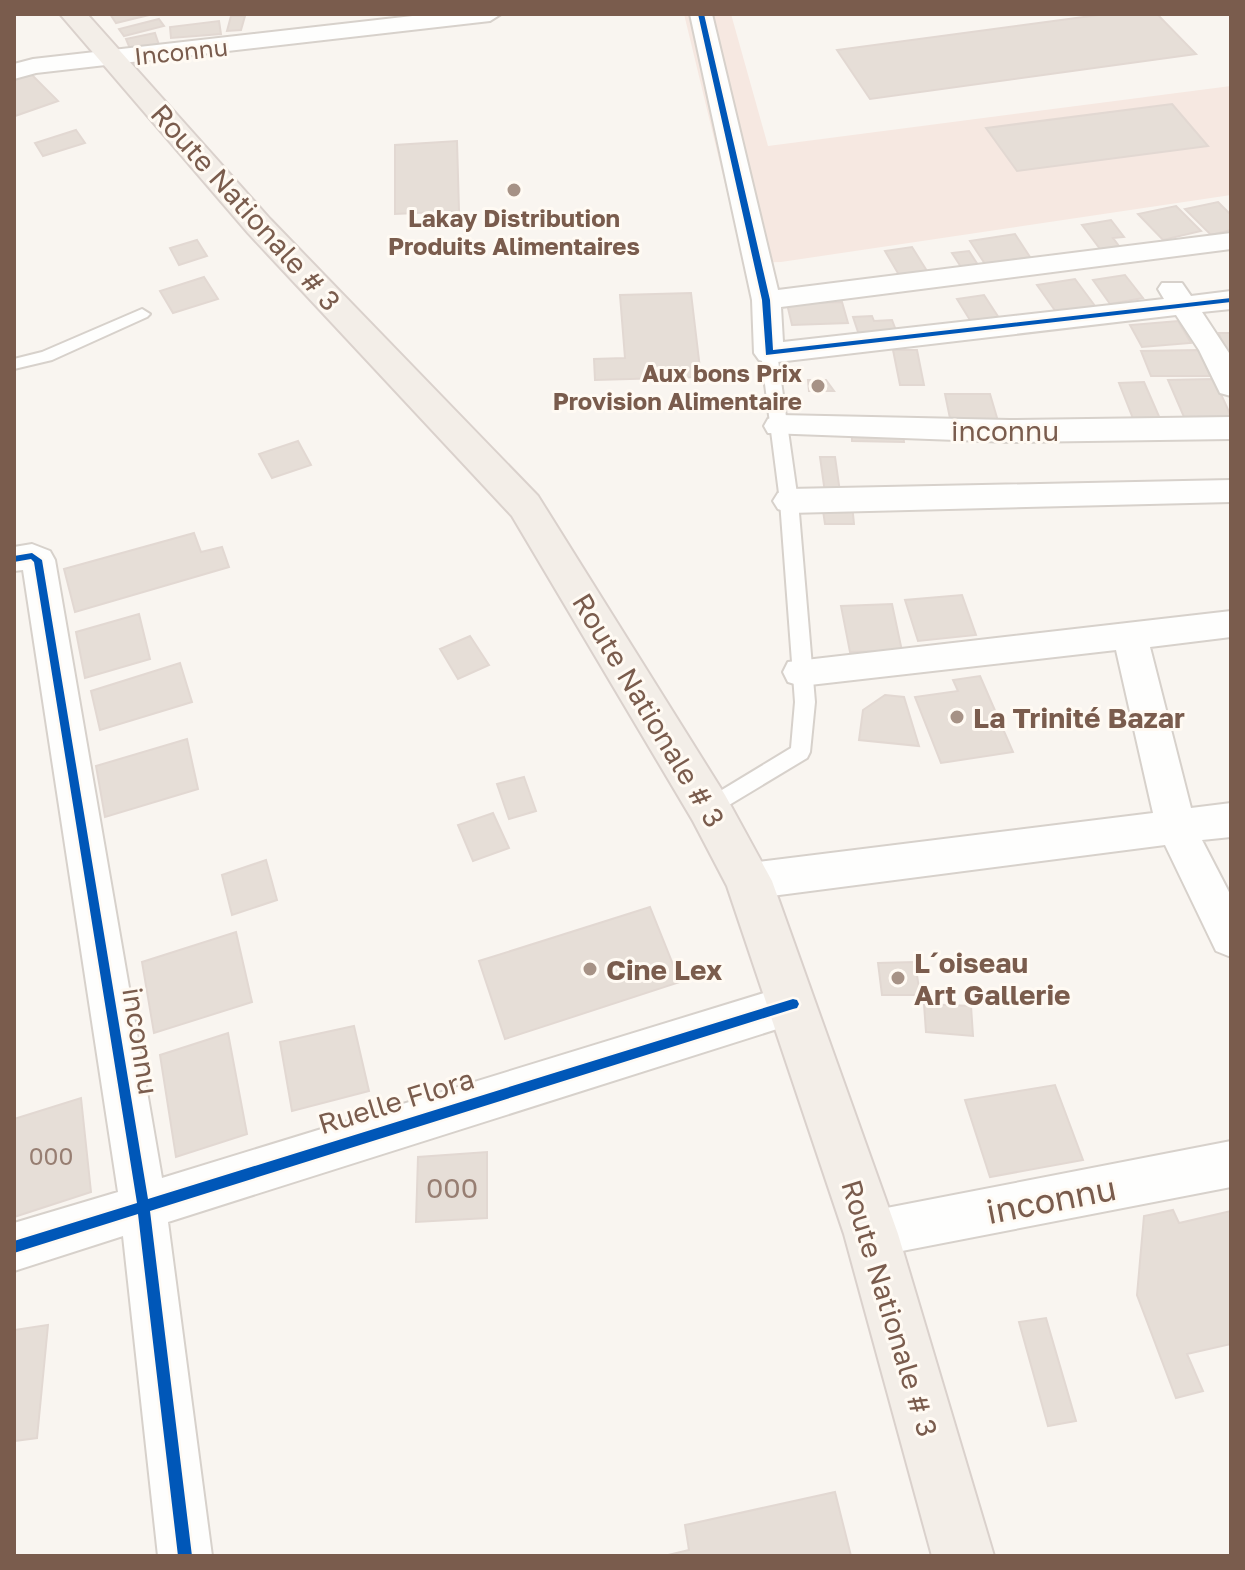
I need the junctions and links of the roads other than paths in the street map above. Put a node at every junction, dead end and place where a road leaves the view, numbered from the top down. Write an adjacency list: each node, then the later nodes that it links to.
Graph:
1 (73, 14): 7 (main road, Route Nationale # 3)
2 (254, 14): 6 (street, Inconnu)
3 (490, 14): 5 (street, Inconnu)
4 (701, 14): 11 (street)
5 (414, 19): 6 (street, Inconnu)
6 (248, 44): 7 (street, Inconnu)
7 (113, 58): 8 (street, Inconnu); 26 (main road, Route Nationale # 3)
8 (14, 72)
9 (1231, 241): 10 (street)
10 (1146, 255): 11 (street); 13 (street)
11 (766, 300): 15 (street)
12 (1231, 300): 13 (street)
13 (1184, 304): 15 (street); 17 (street)
14 (142, 314): 16 (lane)
15 (769, 353): 18 (lane)
16 (14, 364)
17 (1231, 386)
18 (779, 426): 19 (street, inconnu); 21 (lane)
19 (1231, 428)
20 (1231, 491): 21 (street)
21 (789, 501): 25 (lane)
22 (14, 559): 33 (street, inconnu)
23 (1231, 624): 24 (street)
24 (1130, 635): 25 (street); 28 (street)
25 (801, 672): 26 (lane)
26 (709, 808): 29 (main road, Route Nationale # 3)
27 (1231, 820): 28 (street)
28 (1176, 827): 29 (street); 30 (street)
29 (749, 881): 31 (main road, Route Nationale # 3)
30 (1231, 938)
31 (793, 1004): 33 (street, Ruelle Flora); 34 (main road, Route Nationale # 3)
32 (1231, 1164): 34 (street, inconnu)
33 (143, 1204): 35 (street, Ruelle Flora); 36 (street, inconnu)
34 (871, 1234): 37 (main road, Route Nationale # 3)
35 (14, 1247)
36 (185, 1556)
37 (963, 1556)

